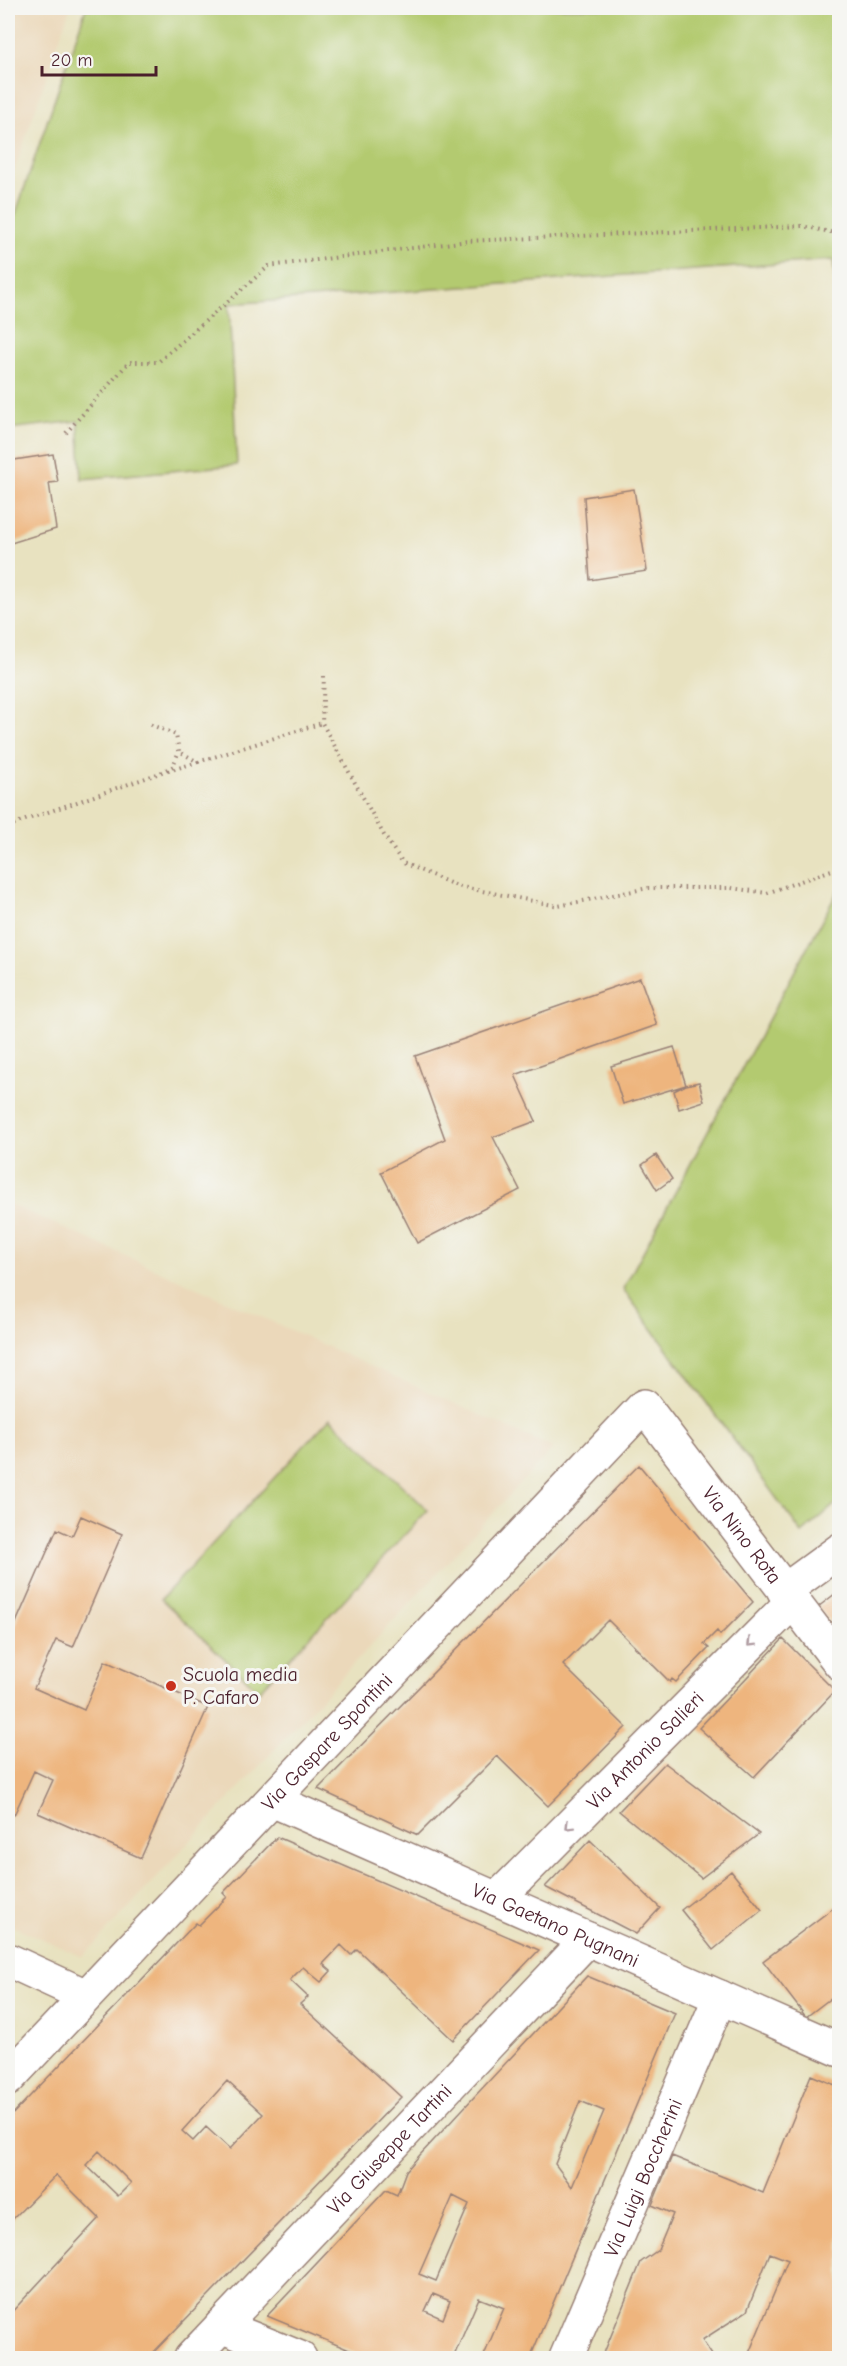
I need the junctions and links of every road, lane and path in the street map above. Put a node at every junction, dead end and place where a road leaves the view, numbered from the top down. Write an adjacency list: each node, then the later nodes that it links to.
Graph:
1 (840, 234): 2 (path)
2 (66, 433)
3 (324, 676): 5 (path)
4 (147, 723): 6 (path)
5 (322, 723): 7 (path); 10 (path)
6 (179, 751): 7 (path); 8 (path)
7 (198, 762): 8 (path)
8 (160, 773): 9 (path)
9 (8, 826)
10 (840, 867)
11 (644, 1406): 13 (street, Via Nino Rota); 15 (street, Via Gaspare Spontini)
12 (840, 1550): 13 (street, Via Antonio Salieri)
13 (788, 1596): 14 (street, Via Nino Rota); 16 (street, Via Antonio Salieri, one-way to 16)
14 (840, 1663)
15 (272, 1800): 16 (street, Via Gaetano Pugnani); 19 (street, Via Gaspare Spontini)
16 (497, 1899): 17 (street, Via Gaetano Pugnani)
17 (588, 1939): 20 (street, Via Gaetano Pugnani); 23 (street, Via Giuseppe Tartini)
18 (8, 1960): 19 (street)
19 (86, 1996): 22 (street, Via Gaspare Spontini)
20 (720, 1997): 21 (street, Via Gaetano Pugnani); 26 (street, Via Luigi Boccherini)
21 (840, 2050)
22 (8, 2079)
23 (221, 2326): 24 (street, Via Giuseppe Tartini); 25 (street)
24 (190, 2358)
25 (300, 2358)
26 (566, 2358)

